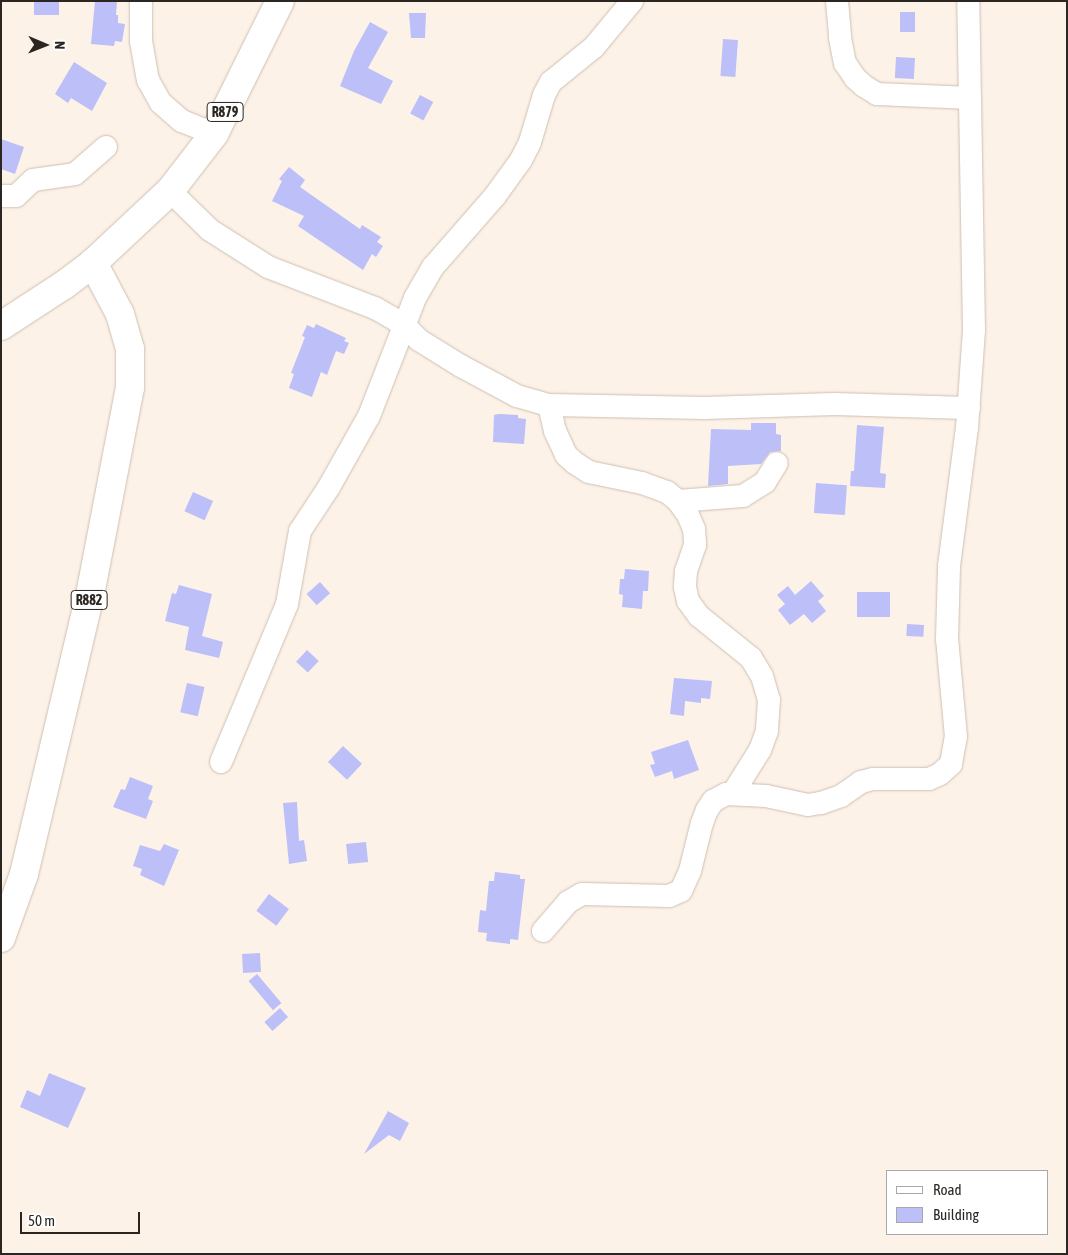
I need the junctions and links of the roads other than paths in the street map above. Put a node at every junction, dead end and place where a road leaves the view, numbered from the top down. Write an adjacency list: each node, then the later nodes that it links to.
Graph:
1 (141, 1): 7 (street)
2 (280, 1): 7 (main road, R879)
3 (632, 1): 12 (street)
4 (837, 1): 6 (street)
5 (968, 1): 6 (street)
6 (970, 98): 15 (street)
7 (214, 134): 10 (main road, R879)
8 (106, 147): 9 (street)
9 (1, 196)
10 (161, 201): 11 (main road, R879); 12 (street)
11 (93, 263): 13 (main road, R879); 21 (main road, R882)
12 (404, 325): 14 (street); 18 (street)
13 (1, 326)
14 (549, 405): 15 (street); 17 (street)
15 (969, 408): 19 (street)
16 (777, 463): 17 (street)
17 (678, 501): 19 (street)
18 (221, 762)
19 (733, 793): 20 (street)
20 (543, 931)
21 (1, 938)

